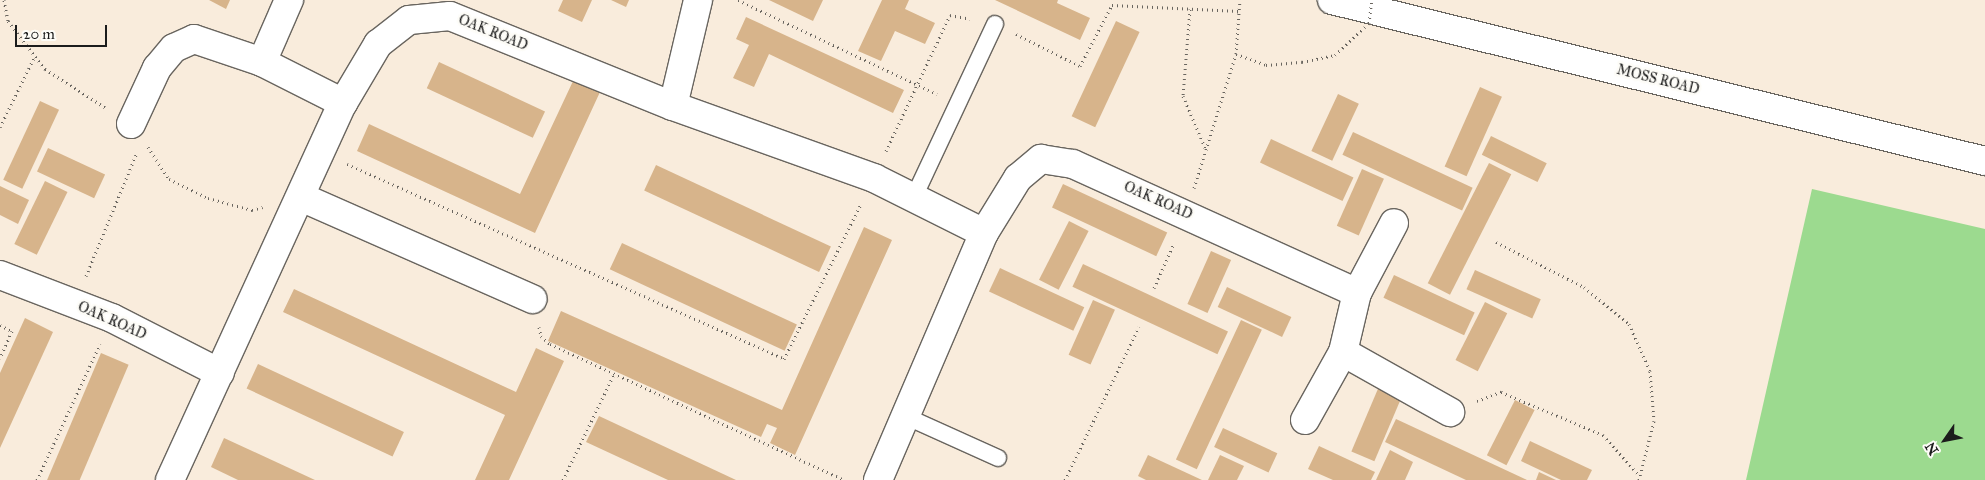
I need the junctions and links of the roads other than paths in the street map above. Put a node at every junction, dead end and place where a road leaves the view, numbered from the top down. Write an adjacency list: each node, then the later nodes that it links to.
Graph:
1 (289, 0): 5 (street)
2 (698, 0): 7 (street)
3 (1332, 0): 9 (street, MOSS ROAD)
4 (996, 24): 11 (lane)
5 (262, 62): 6 (street); 8 (street)
6 (343, 103): 7 (street, OAK ROAD); 10 (street, OAK ROAD)
7 (673, 106): 11 (street, OAK ROAD)
8 (135, 136)
9 (1985, 161)
10 (301, 197): 16 (street); 18 (street, OAK ROAD)
11 (914, 197): 13 (street, OAK ROAD)
12 (1394, 223): 15 (street)
13 (984, 233): 15 (street, OAK ROAD); 20 (street, OAK ROAD)
14 (0, 275): 18 (street, OAK ROAD)
15 (1357, 293): 17 (street)
16 (532, 299)
17 (1343, 352): 19 (street); 21 (street)
18 (220, 373): 23 (street, OAK ROAD)
19 (1450, 412)
20 (905, 416): 22 (lane); 24 (street, OAK ROAD)
21 (1305, 420)
22 (998, 458)
23 (170, 480)
24 (878, 480)

